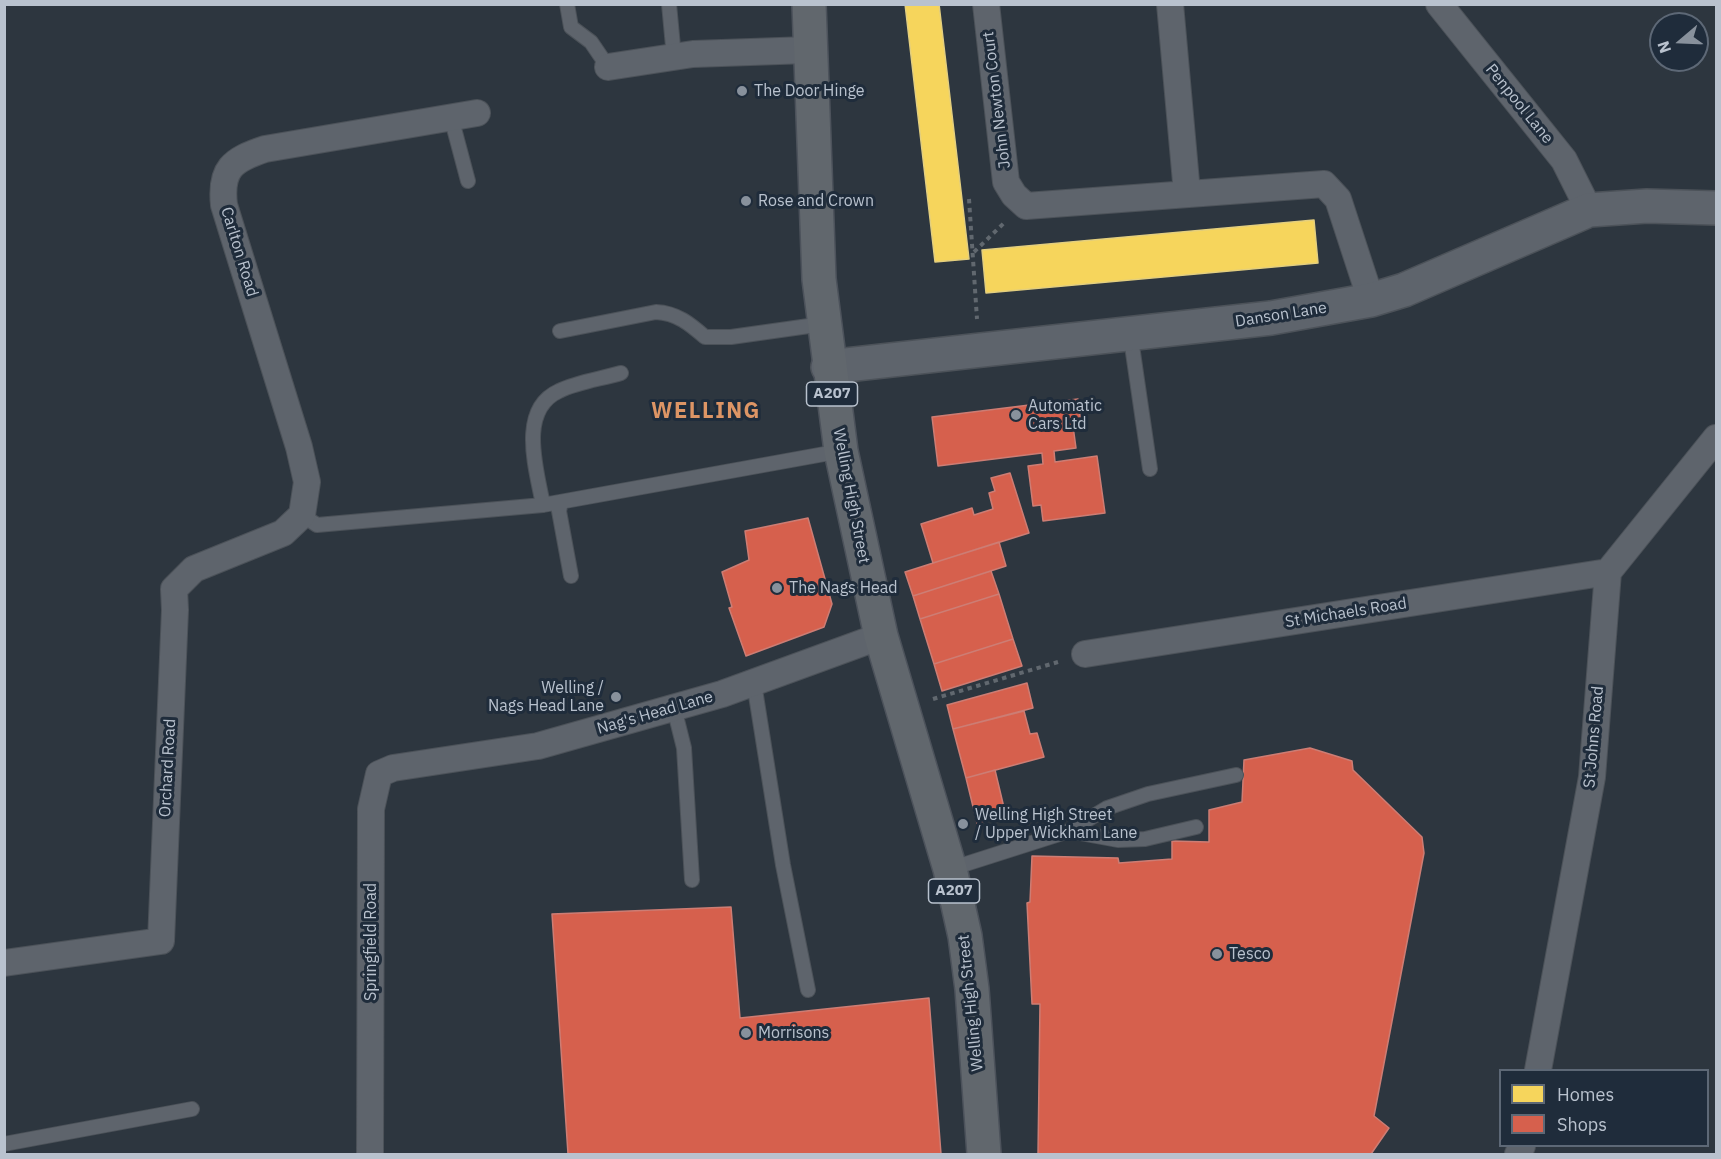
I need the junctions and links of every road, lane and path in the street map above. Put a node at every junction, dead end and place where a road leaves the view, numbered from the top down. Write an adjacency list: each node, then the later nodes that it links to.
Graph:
1 (567, 4): 9 (lane)
2 (669, 4): 8 (lane)
3 (809, 4): 7 (main road, Welling High Street / A207)
4 (986, 4): 15 (street, John Newton Court)
5 (1170, 4): 13 (street)
6 (1438, 4): 17 (street, Penpool Lane)
7 (808, 50): 8 (street); 20 (main road, Welling High Street / A207)
8 (674, 57): 9 (street)
9 (608, 67)
10 (477, 112): 11 (street, Carlton Road)
11 (451, 117): 12 (lane); 31 (street, Carlton Road)
12 (468, 181)
13 (1187, 193): 15 (street); 19 (street)
14 (969, 199): 18 (path)
15 (1024, 204): 18 (path)
16 (1716, 208): 17 (street, Danson Lane)
17 (1589, 210): 19 (street, Danson Lane)
18 (973, 253): 23 (path)
19 (1371, 300): 22 (street, Danson Lane)
20 (824, 324): 21 (lane); 24 (main road, Welling High Street / A207)
21 (560, 331)
22 (1130, 332): 23 (street, Danson Lane); 28 (lane)
23 (979, 350): 24 (street, Danson Lane)
24 (828, 368): 27 (main road, Welling High Street / A207)
25 (621, 373): 30 (lane)
26 (1716, 438): 32 (street)
27 (841, 451): 29 (lane); 34 (main road, Welling High Street / A207)
28 (1150, 469)
29 (561, 502): 30 (lane); 33 (lane)
30 (543, 505): 31 (lane)
31 (302, 515): 45 (street, Orchard Road)
32 (1608, 572): 35 (street, St Michaels Road); 47 (street, St Johns Road)
33 (571, 576)
34 (881, 636): 36 (street, Nag's Head Lane); 38 (main road, Welling High Street / A207)
35 (1085, 654): 38 (path)
36 (754, 683): 37 (street, Nag's Head Lane); 46 (lane)
37 (674, 708): 39 (street, Nag's Head Lane); 44 (lane)
38 (901, 709): 43 (main road, Welling High Street / A207)
39 (422, 763): 50 (street, Springfield Road)
40 (1236, 776): 42 (lane)
41 (1196, 827): 42 (lane)
42 (1069, 831): 43 (lane)
43 (950, 869): 51 (main road, Welling High Street / A207)
44 (692, 880)
45 (4, 963)
46 (808, 990)
47 (1538, 1069)
48 (192, 1109): 49 (lane)
49 (4, 1144)
50 (370, 1155)
51 (984, 1155)

